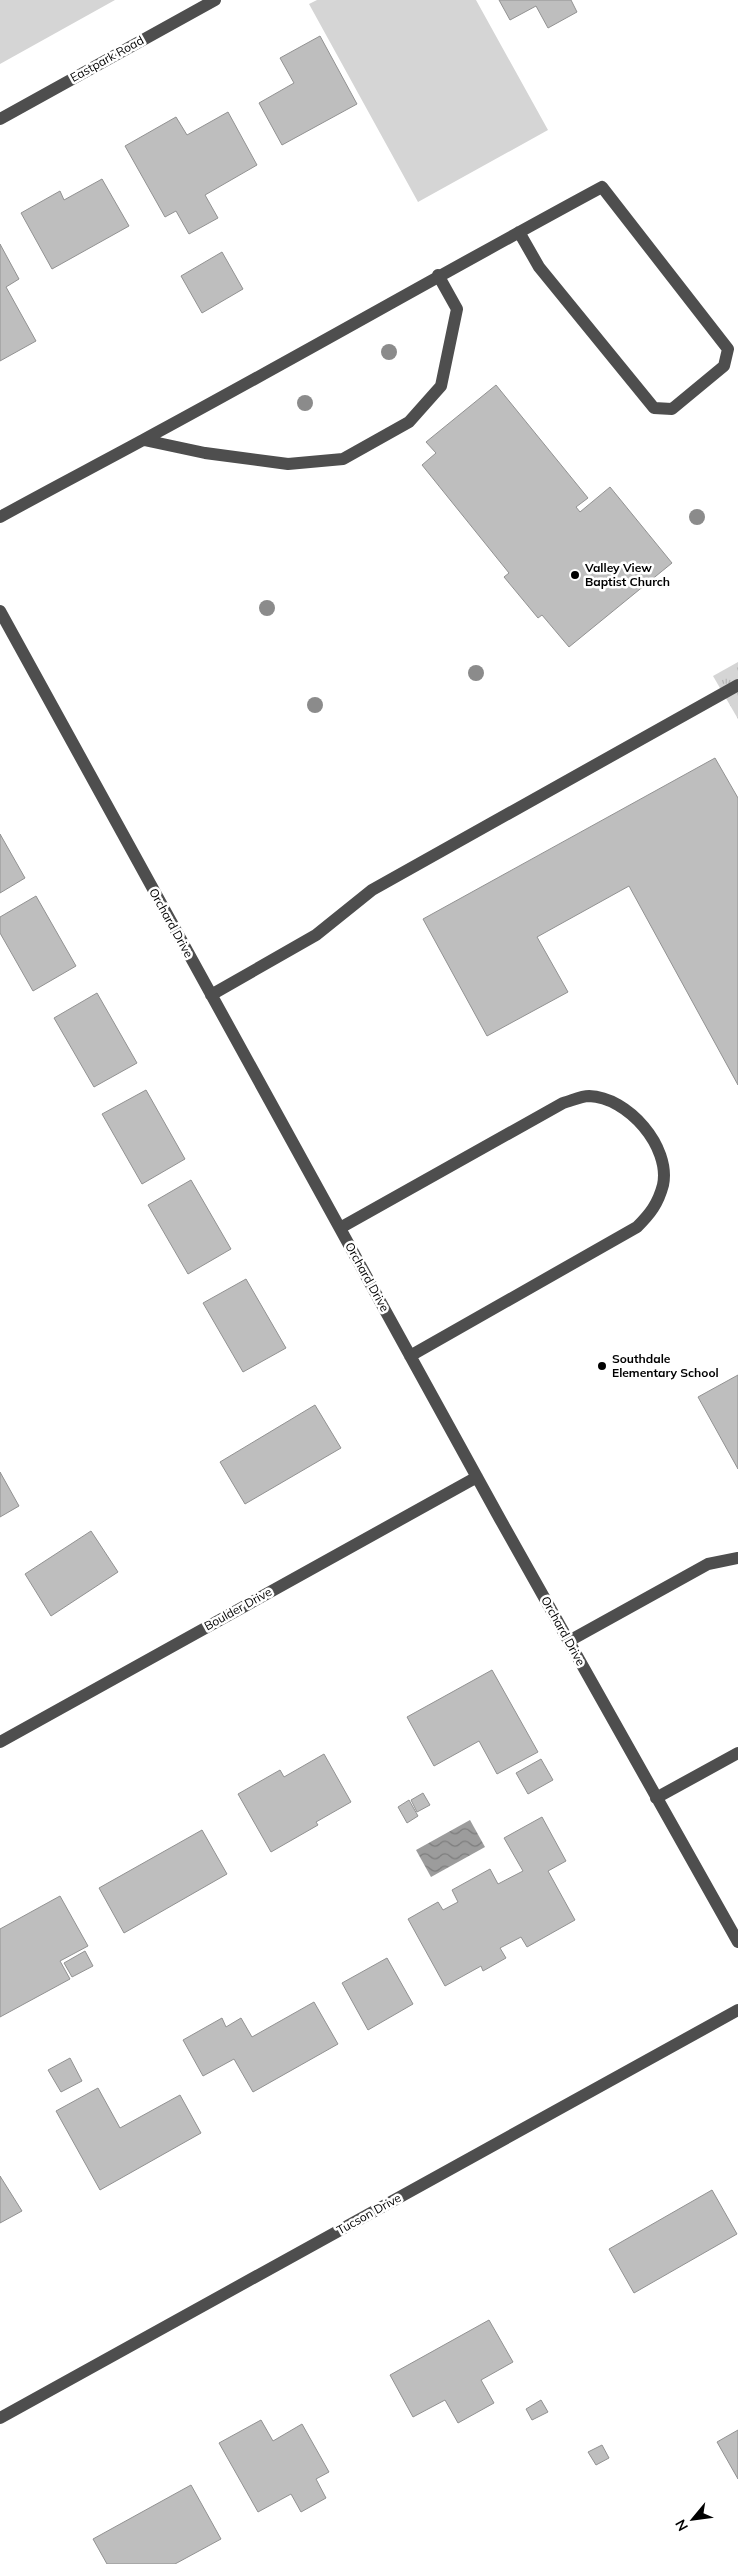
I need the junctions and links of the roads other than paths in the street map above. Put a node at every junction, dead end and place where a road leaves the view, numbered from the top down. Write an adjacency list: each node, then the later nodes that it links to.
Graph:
1 (215, 0): 2 (street, Eastpark Road)
2 (0, 119)
3 (519, 232): 3 (street); 4 (street)
4 (438, 276): 5 (street); 5 (street)
5 (144, 440): 6 (street)
6 (0, 517)
7 (0, 611): 9 (street, Orchard Drive)
8 (738, 685): 9 (street)
9 (211, 995): 10 (street, Orchard Drive)
10 (340, 1228): 11 (street, Orchard Drive); 11 (street)
11 (410, 1356): 12 (street, Orchard Drive)
12 (477, 1476): 14 (street, Orchard Drive); 15 (street, Boulder Drive)
13 (738, 1558): 14 (street)
14 (569, 1641): 17 (street, Orchard Drive)
15 (0, 1742)
16 (738, 1753): 17 (street)
17 (656, 1798): 18 (street, Orchard Drive)
18 (738, 1942)
19 (738, 2010): 20 (street, Tucson Drive)
20 (0, 2418)

